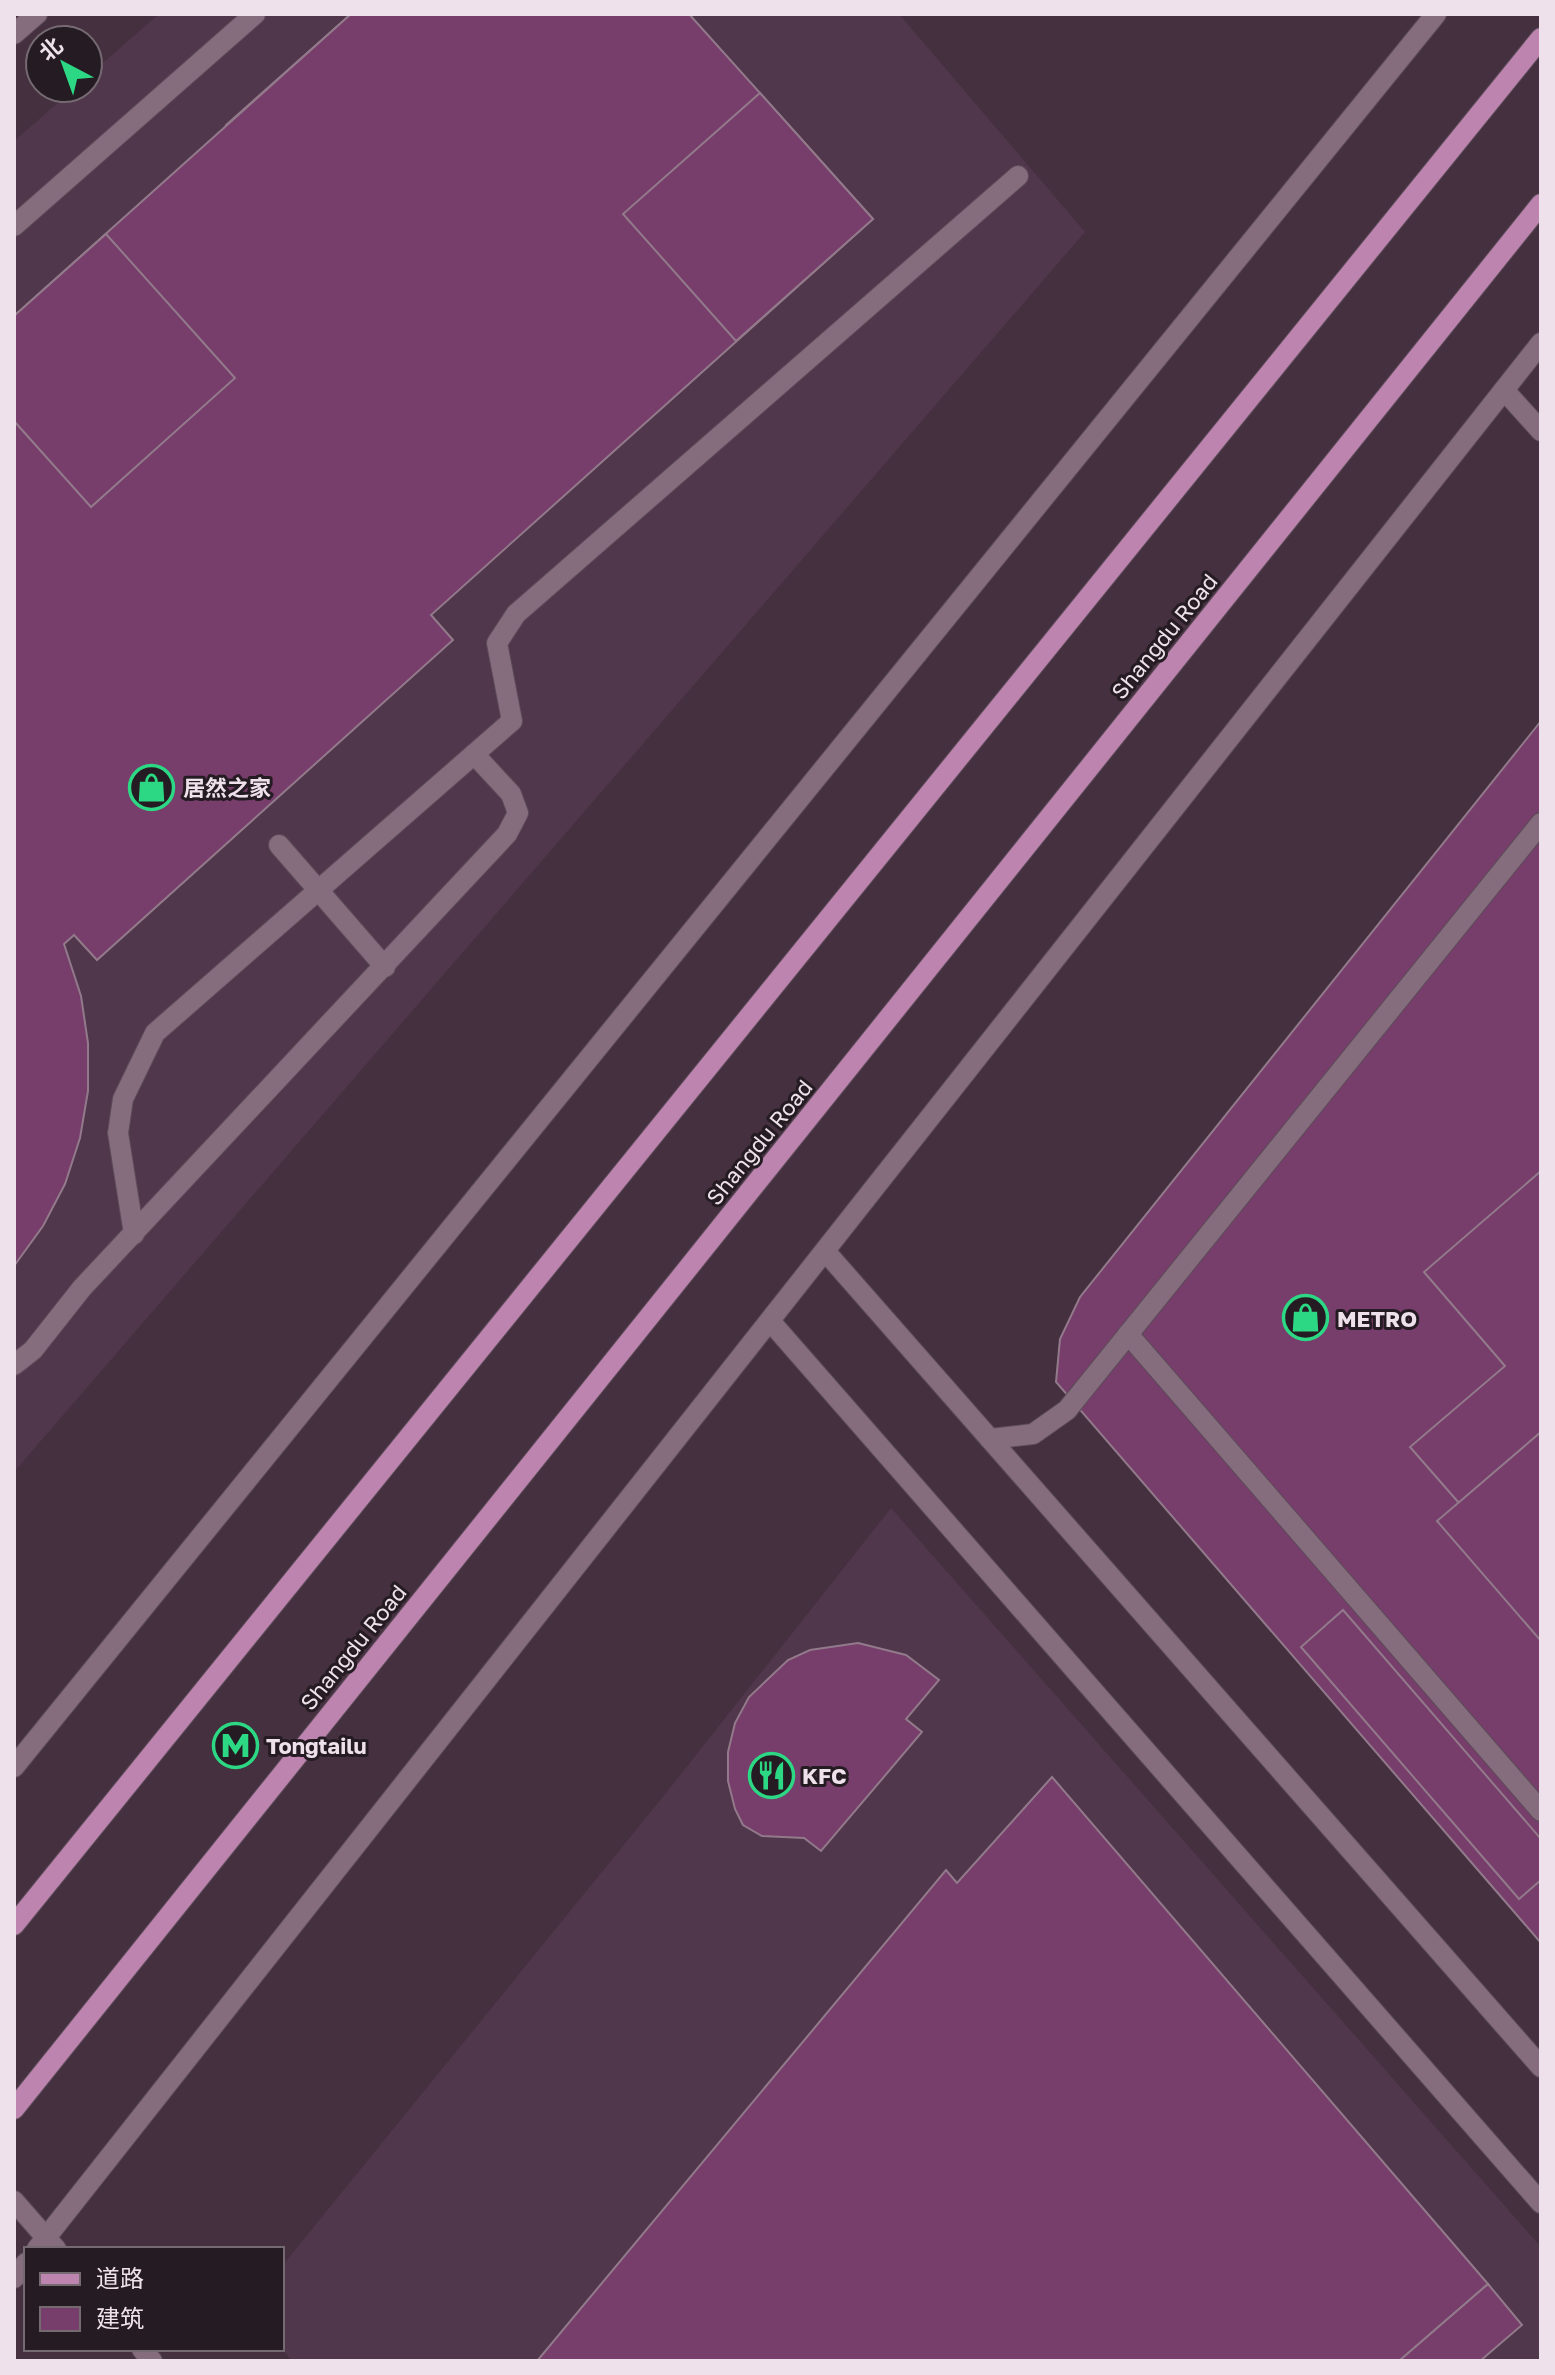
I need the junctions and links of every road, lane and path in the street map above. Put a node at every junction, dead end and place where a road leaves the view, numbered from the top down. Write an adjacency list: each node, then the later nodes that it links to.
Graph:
1 (37, 14): 4 (street)
2 (255, 14): 8 (street)
3 (1436, 14): 23 (street)
4 (14, 34)
5 (1541, 38): 25 (main road)
6 (1018, 176): 12 (street)
7 (1541, 204): 27 (main road, Shangdu Road)
8 (14, 226)
9 (1541, 343): 10 (street)
10 (1504, 390): 11 (street); 18 (street)
11 (1541, 431)
12 (474, 754): 15 (street); 16 (street)
13 (1541, 823): 20 (street)
14 (279, 845): 15 (street)
15 (318, 890): 16 (street); 17 (street)
16 (385, 967): 17 (street)
17 (134, 1234): 21 (street)
18 (825, 1251): 19 (street); 22 (street)
19 (770, 1321): 29 (street); 30 (street)
20 (1128, 1334): 22 (street); 24 (street)
21 (14, 1365)
22 (990, 1439): 26 (street)
23 (14, 1767)
24 (1541, 1811)
25 (14, 1925)
26 (1541, 2067)
27 (14, 2109)
28 (14, 2201): 30 (street)
29 (1541, 2203)
30 (46, 2245)

